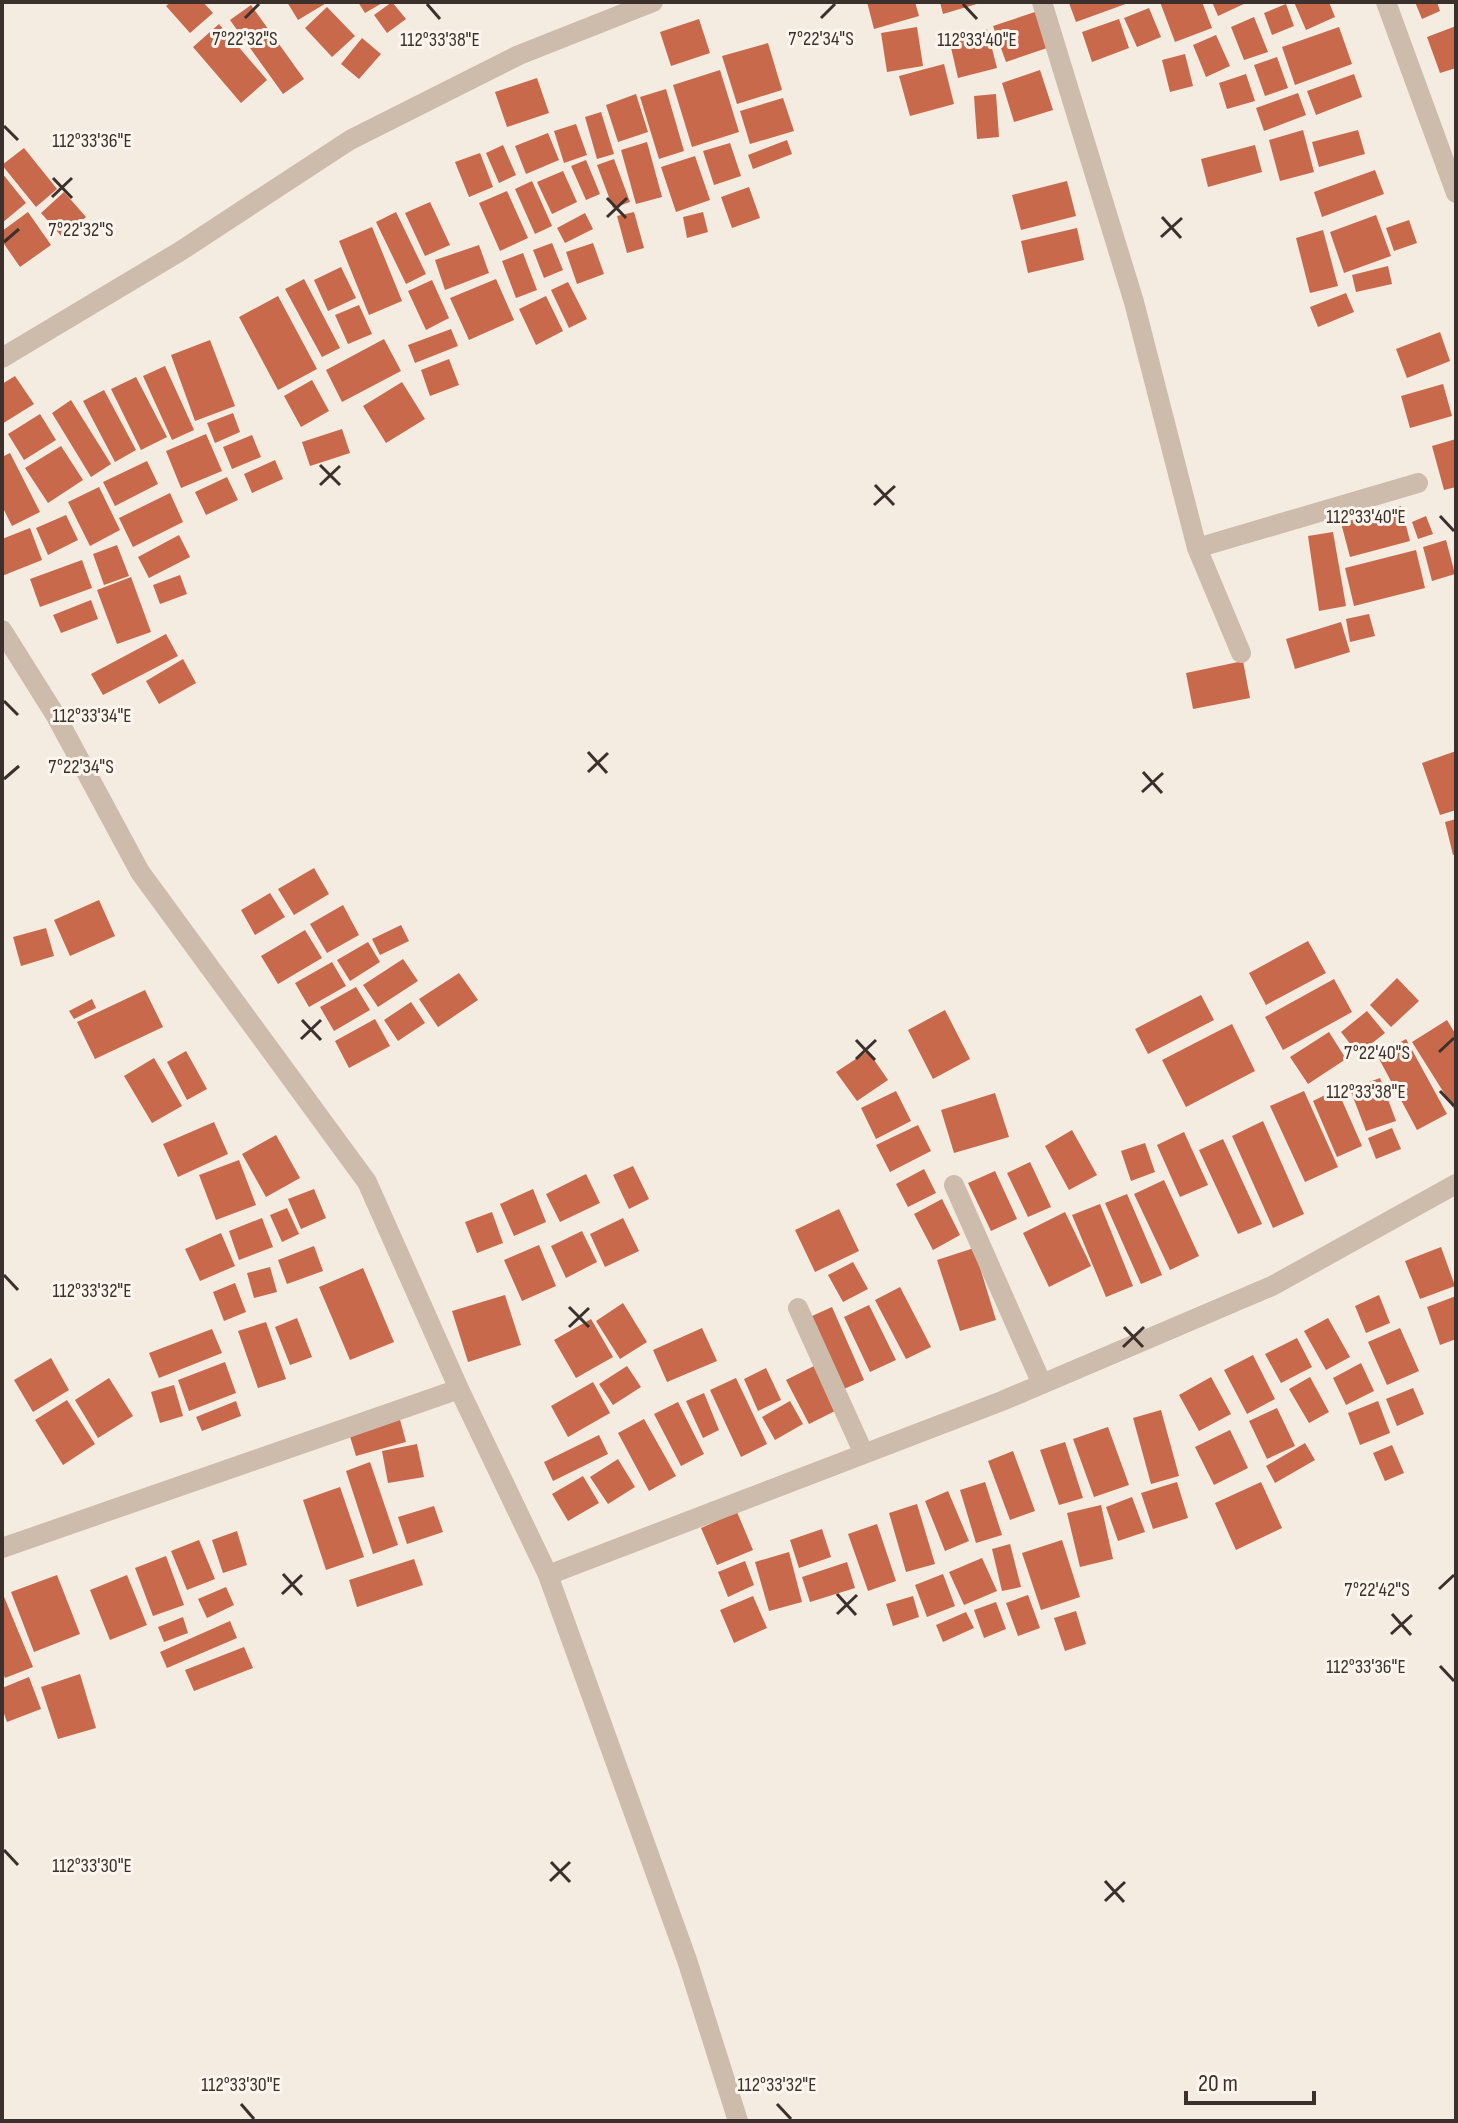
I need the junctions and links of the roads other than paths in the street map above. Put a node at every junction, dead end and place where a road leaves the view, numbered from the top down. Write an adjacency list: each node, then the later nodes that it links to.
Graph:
1 (653, 2): 5 (street)
2 (1042, 2): 7 (street)
3 (1386, 2): 4 (street)
4 (1456, 193)
5 (2, 358)
6 (1418, 483): 7 (street)
7 (1197, 548): 9 (street)
8 (2, 630): 14 (street)
9 (1241, 653)
10 (1456, 1184): 13 (street)
11 (954, 1185): 13 (street)
12 (798, 1308): 15 (street)
13 (1042, 1384): 15 (street)
14 (459, 1389): 16 (street); 17 (street)
15 (864, 1454): 17 (street)
16 (2, 1548)
17 (548, 1575): 18 (street)
18 (738, 2121)

